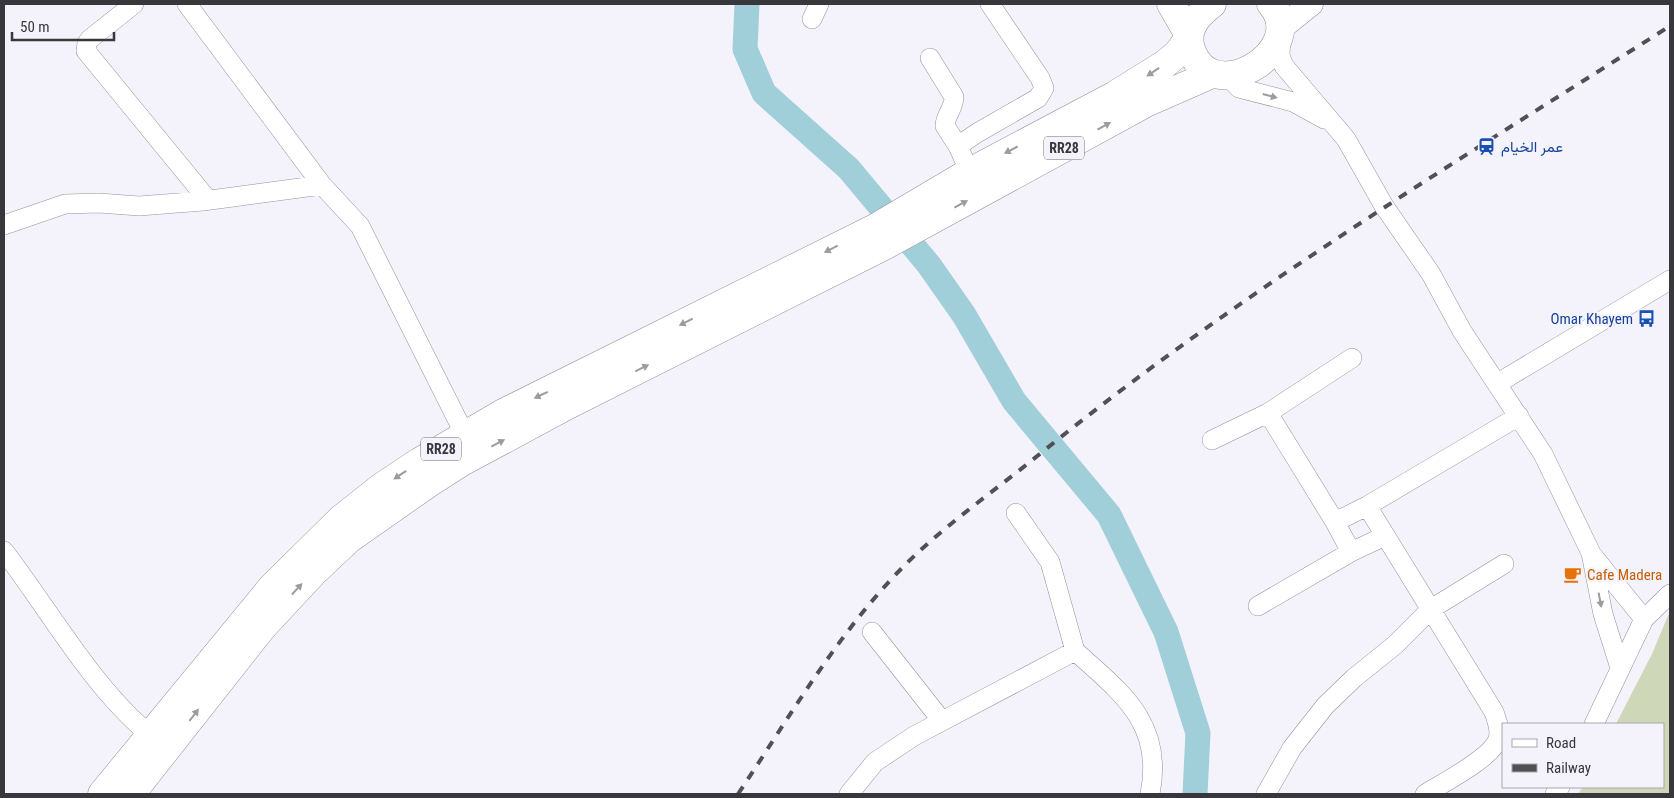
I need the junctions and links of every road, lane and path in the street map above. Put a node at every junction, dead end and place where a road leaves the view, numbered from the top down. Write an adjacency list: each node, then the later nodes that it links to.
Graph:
1 (134, 4): 15 (street)
2 (187, 4): 14 (street)
3 (990, 4): 12 (street)
4 (1172, 4): 8 (highway)
5 (1212, 4): 8 (highway, RR28)
6 (1311, 4): 7 (main road, RR28)
7 (1278, 22): 10 (highway, RR28); 11 (street)
8 (1189, 37): 10 (highway); 13 (highway, RR28, one-way to 13)
9 (930, 58): 12 (street)
10 (1220, 75): 11 (street, one-way to 11); 16 (highway, RR28, one-way to 10)
11 (1336, 126): 20 (street)
12 (958, 146): 13 (street)
13 (968, 173): 16 (highway, RR28)
14 (322, 185): 15 (street); 24 (street)
15 (208, 200): 17 (street)
16 (912, 218): 24 (highway, RR28)
17 (4, 225)
18 (1670, 280): 20 (street)
19 (1352, 358): 21 (street)
20 (1498, 383): 22 (street)
21 (1268, 413): 23 (street); 27 (street)
22 (1519, 416): 25 (street); 31 (street)
23 (1212, 440)
24 (470, 445): 42 (highway, RR28)
25 (1367, 506): 27 (street); 28 (street)
26 (1016, 514): 38 (street)
27 (1335, 522): 30 (street)
28 (1385, 536): 30 (street); 35 (street)
29 (4, 551): 42 (street)
30 (1351, 552): 34 (street)
31 (1590, 553): 36 (street); 39 (street, one-way to 39)
32 (1504, 564): 35 (street)
33 (1670, 594): 36 (street)
34 (1258, 606)
35 (1431, 609): 47 (street); 48 (street)
36 (1644, 619): 39 (street)
37 (872, 632): 40 (street)
38 (1075, 650): 40 (street); 46 (street)
39 (1620, 668): 41 (street)
40 (942, 721): 45 (street)
41 (1594, 723)
42 (159, 742): 43 (highway, RR28); 44 (highway, RR28)
43 (102, 794)
44 (131, 794)
45 (849, 794)
46 (1150, 794)
47 (1266, 794)
48 (1425, 794)

